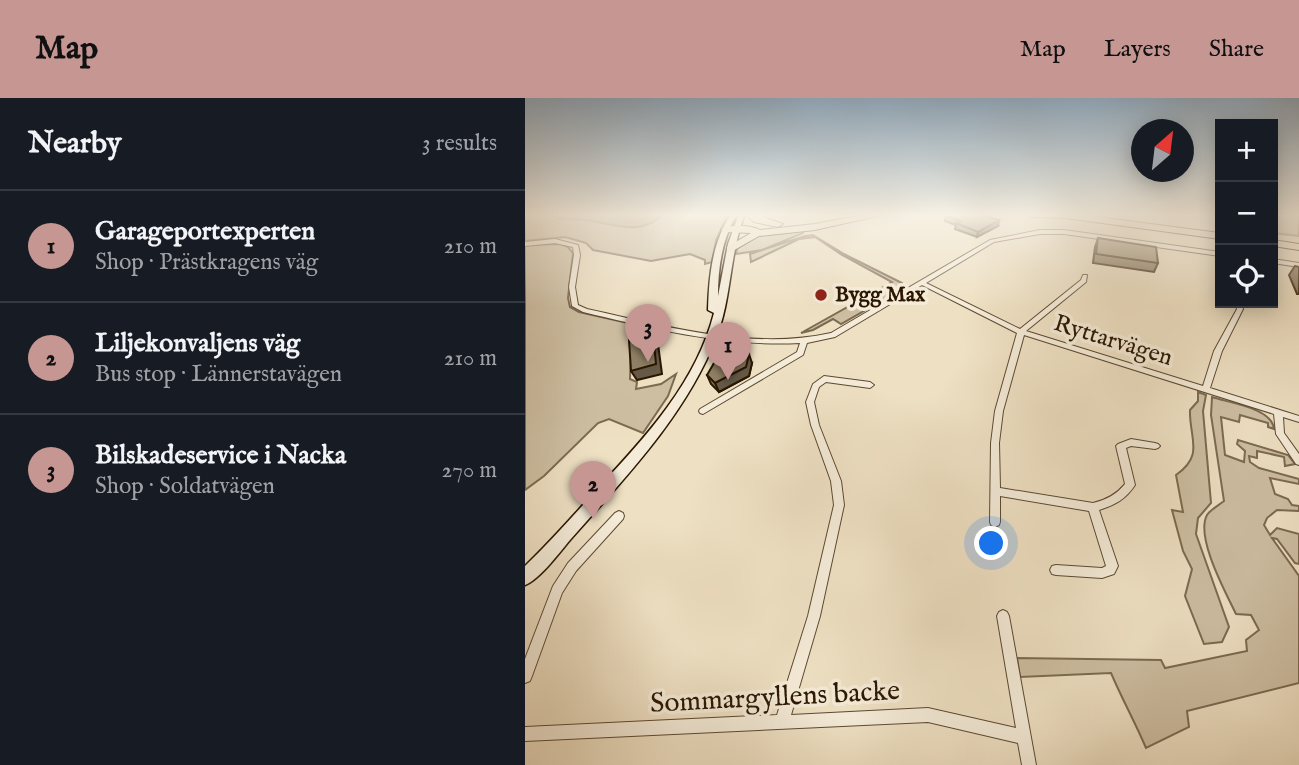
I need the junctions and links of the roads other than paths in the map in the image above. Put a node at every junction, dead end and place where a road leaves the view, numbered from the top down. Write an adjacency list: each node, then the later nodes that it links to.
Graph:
1 (572, 245): 15 (street)
2 (727, 245): 15 (main road)
3 (730, 245): 7 (main road)
4 (737, 245): 7 (highway)
5 (987, 245): 12 (street)
6 (1158, 245): 8 (street)
7 (730, 249): 15 (main road)
8 (1215, 253)
9 (1278, 262): 10 (street)
10 (1299, 265)
11 (1085, 276): 14 (street)
12 (922, 283): 14 (street, Ryttarvägen); 16 (street)
13 (1240, 308): 18 (street)
14 (1021, 332): 18 (street, Ryttarvägen); 24 (street)
15 (712, 335): 16 (street); 29 (main road)
16 (804, 343): 19 (street)
17 (870, 385): 32 (street)
18 (1206, 390): 20 (street, Ryttarvägen)
19 (703, 411)
20 (1278, 414): 21 (street, Ryttarvägen); 23 (street)
21 (1299, 419)
22 (1155, 446): 25 (street)
23 (1299, 461)
24 (994, 491): 25 (street); 27 (street)
25 (1093, 507): 28 (street)
26 (619, 516): 31 (street)
27 (995, 522)
28 (1056, 570)
29 (525, 577)
30 (1003, 616): 34 (street)
31 (525, 676)
32 (782, 721): 33 (street, Sommargyllens backe); 34 (street, Sommargyllens backe)
33 (525, 734)
34 (1024, 737): 35 (street)
35 (1029, 765)

